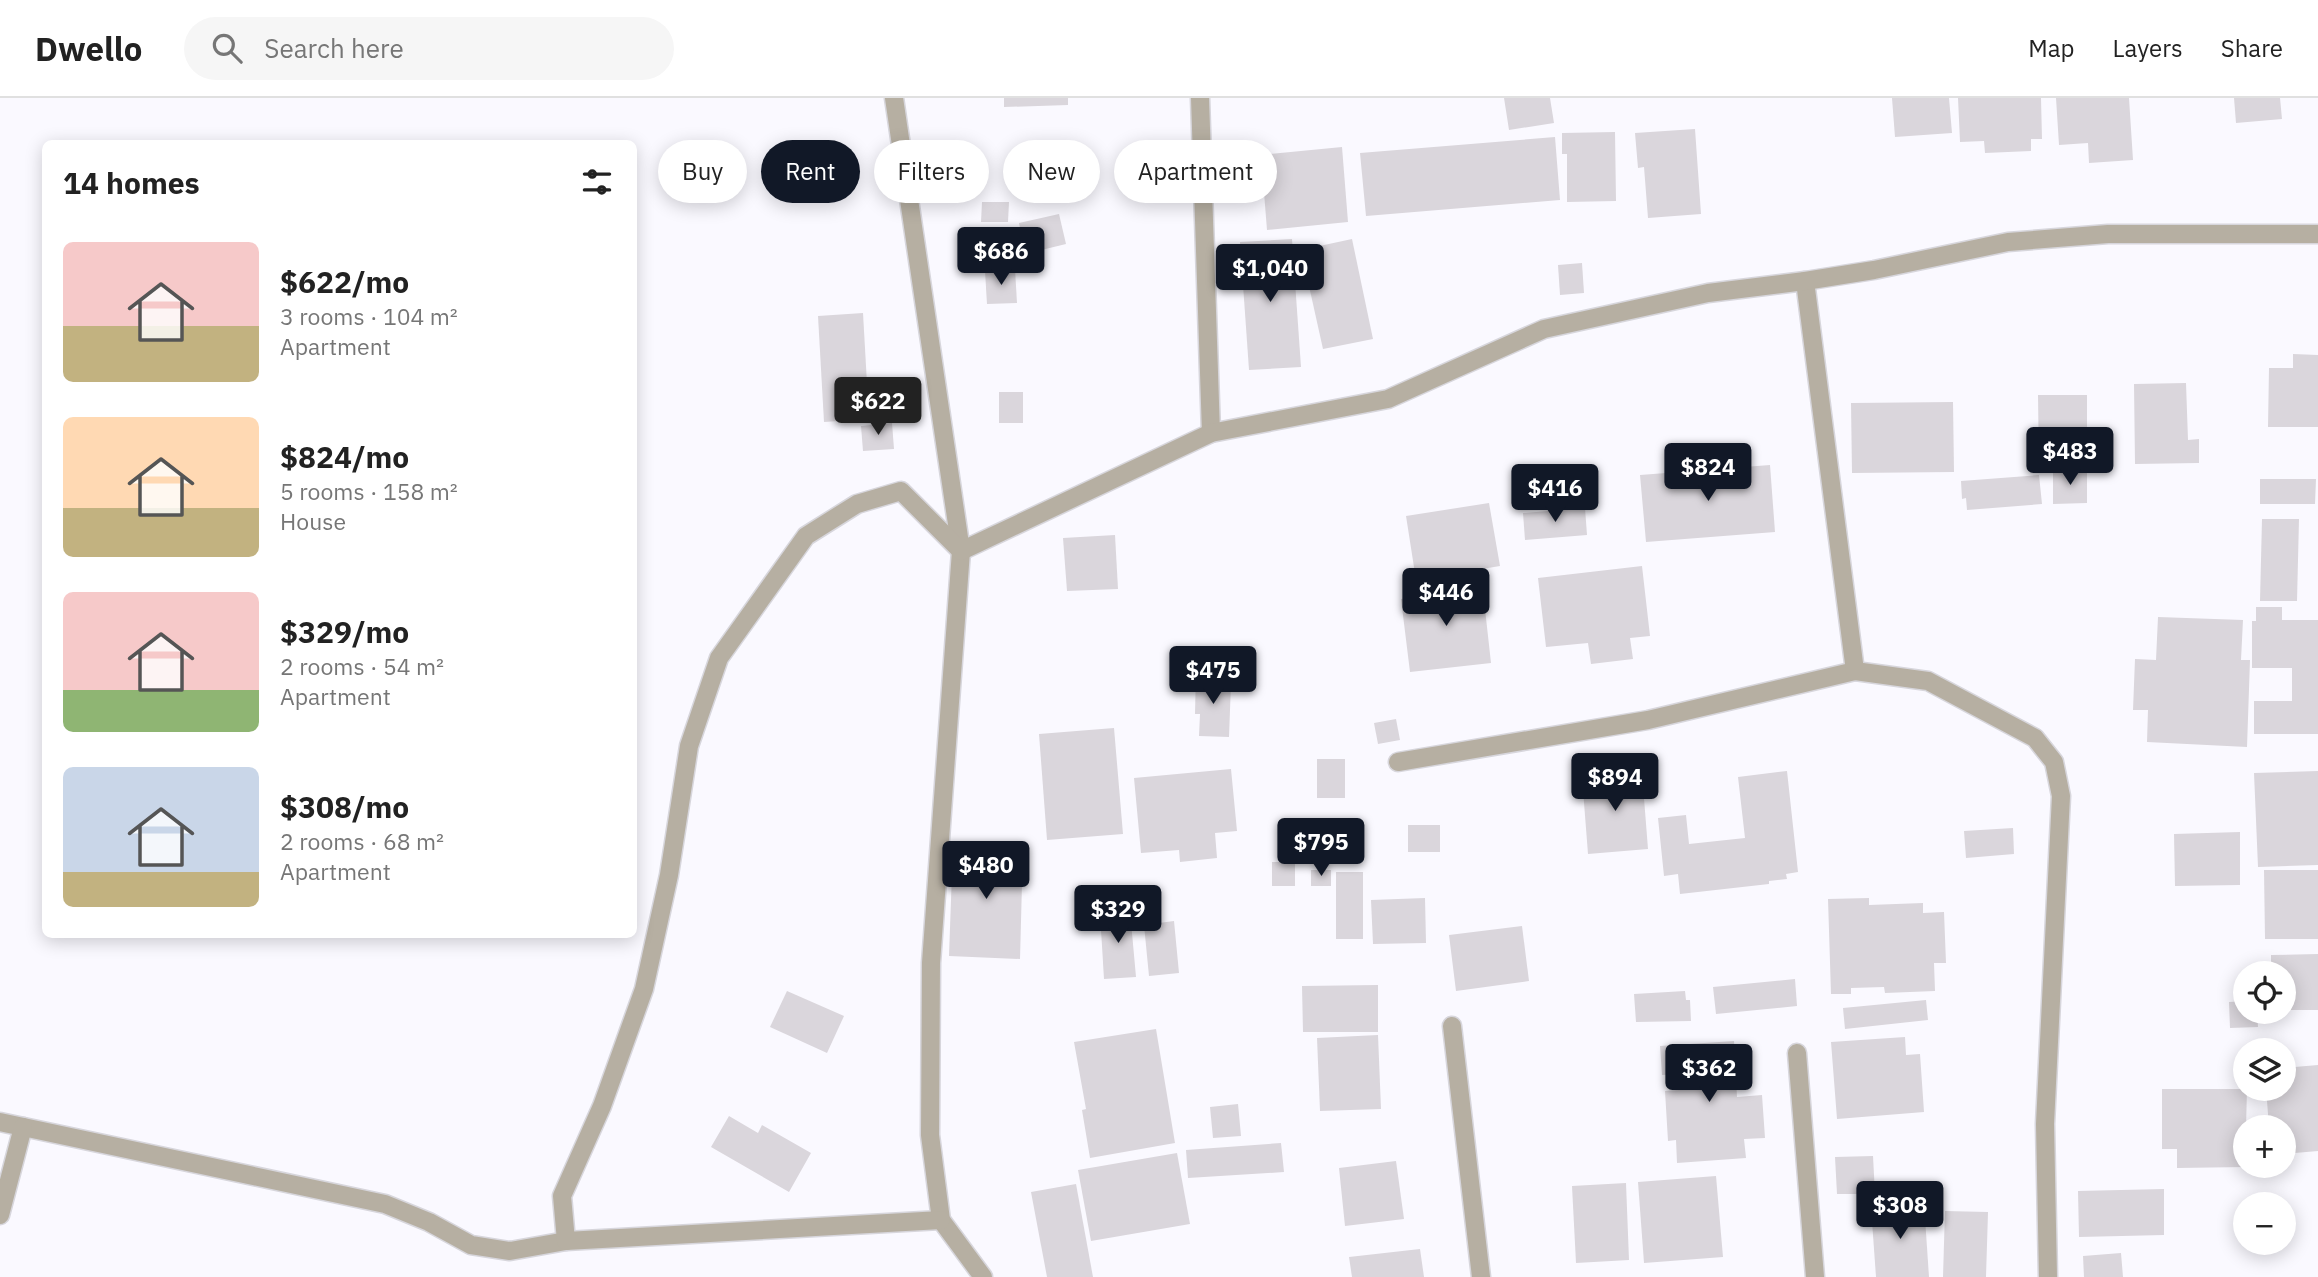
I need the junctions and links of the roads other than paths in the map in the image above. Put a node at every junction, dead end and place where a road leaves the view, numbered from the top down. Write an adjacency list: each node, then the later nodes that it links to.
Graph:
1 (894, 98): 6 (street)
2 (1199, 98): 5 (street)
3 (2318, 234): 4 (street)
4 (1805, 281): 5 (street); 7 (street)
5 (1211, 433): 6 (street)
6 (961, 551): 14 (street); 15 (street)
7 (1855, 671): 8 (street); 19 (street)
8 (1398, 762)
9 (1452, 1026): 17 (street)
10 (1797, 1053): 18 (street)
11 (0, 1122): 12 (street)
12 (23, 1127): 13 (street); 15 (street)
13 (0, 1215)
14 (941, 1220): 15 (street); 16 (street)
15 (566, 1241)
16 (983, 1277)
17 (1481, 1277)
18 (1815, 1277)
19 (2048, 1277)

